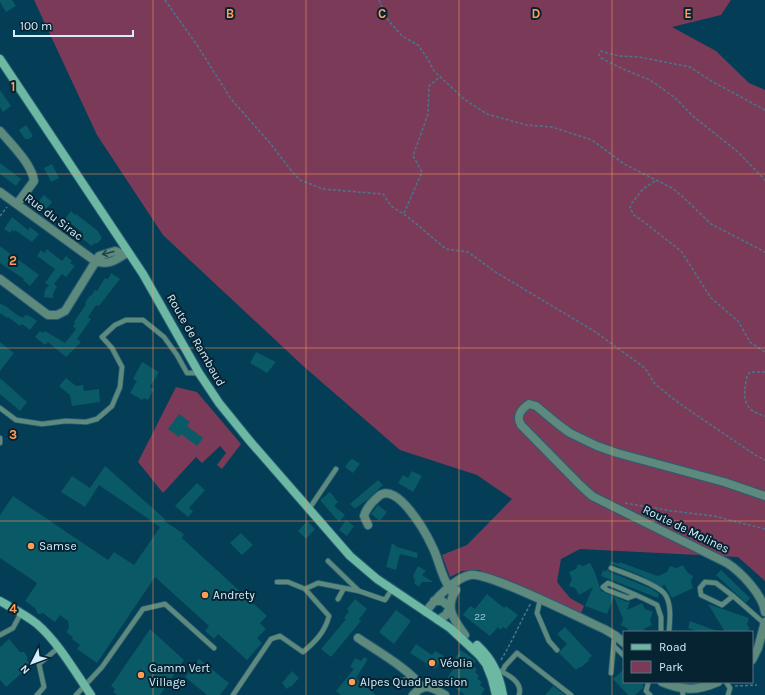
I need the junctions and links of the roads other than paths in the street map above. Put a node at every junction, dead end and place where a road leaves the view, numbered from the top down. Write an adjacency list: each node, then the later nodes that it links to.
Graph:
1 (0, 59): 5 (street, Route de Rambaud)
2 (0, 131): 4 (street)
3 (0, 192): 4 (street, Rue du Sirac)
4 (15, 202): 6 (street, Rue du Sirac)
5 (126, 253): 6 (street); 8 (street, Route de Rambaud)
6 (95, 261): 7 (street)
7 (0, 279)
8 (199, 373): 9 (lane); 14 (street, Route de Rambaud)
9 (0, 408)
10 (0, 438): 11 (lane)
11 (0, 443)
12 (336, 469): 14 (lane)
13 (765, 496): 32 (street, Route de Molines)
14 (309, 509): 21 (street, Route de Rambaud)
15 (368, 525): 23 (street)
16 (328, 561): 22 (lane)
17 (611, 568): 38 (lane)
18 (277, 582): 20 (lane)
19 (344, 588): 20 (lane); 22 (lane); 26 (lane)
20 (305, 590): 65 (lane)
21 (392, 590): 22 (lane); 31 (street, Route de Rambaud)
22 (359, 591)
23 (451, 591): 28 (street); 29 (street); 30 (street)
24 (636, 595): 24 (lane); 37 (lane)
25 (734, 596): 25 (lane); 35 (lane)
26 (338, 599)
27 (0, 601): 33 (street)
28 (434, 601): 30 (street); 31 (street)
29 (536, 601): 41 (street); 47 (lane)
30 (450, 607): 34 (street); 40 (street)
31 (426, 612): 34 (street, Route de Rambaud)
32 (765, 612)
33 (21, 613): 39 (lane); 45 (street)
34 (438, 620): 36 (street, Route de Rambaud)
35 (765, 623): 49 (street)
36 (450, 628): 40 (street, Route de Rambaud); 50 (street, Route de Rambaud)
37 (661, 631)
38 (669, 631)
39 (0, 635)
40 (465, 635): 51 (street, Route de Rambaud)
41 (616, 636): 43 (street); 44 (lane)
42 (358, 638): 53 (street)
43 (623, 642)
44 (614, 646): 48 (lane); 52 (lane)
45 (58, 648): 59 (street); 62 (lane)
46 (214, 648): 59 (lane)
47 (557, 650)
48 (623, 655)
49 (753, 658)
50 (486, 664): 68 (street, Route de Rambaud); 69 (lane)
51 (499, 670): 70 (street, Route de Rambaud); 71 (lane); 72 (lane)
52 (611, 673)
53 (416, 678): 54 (lane); 60 (street)
54 (400, 681)
55 (648, 683): 73 (lane)
56 (664, 683): 61 (street)
57 (715, 683): 61 (street)
58 (727, 683): 74 (lane)
59 (85, 686): 63 (lane); 64 (street)
60 (422, 688): 66 (street); 67 (street)
61 (684, 693)
62 (37, 695)
63 (76, 695)
64 (91, 695)
65 (233, 695)
66 (413, 695)
67 (445, 695)
68 (496, 695)
69 (499, 695)
70 (503, 695)
71 (519, 695)
72 (571, 695)
73 (650, 695)
74 (728, 695)

